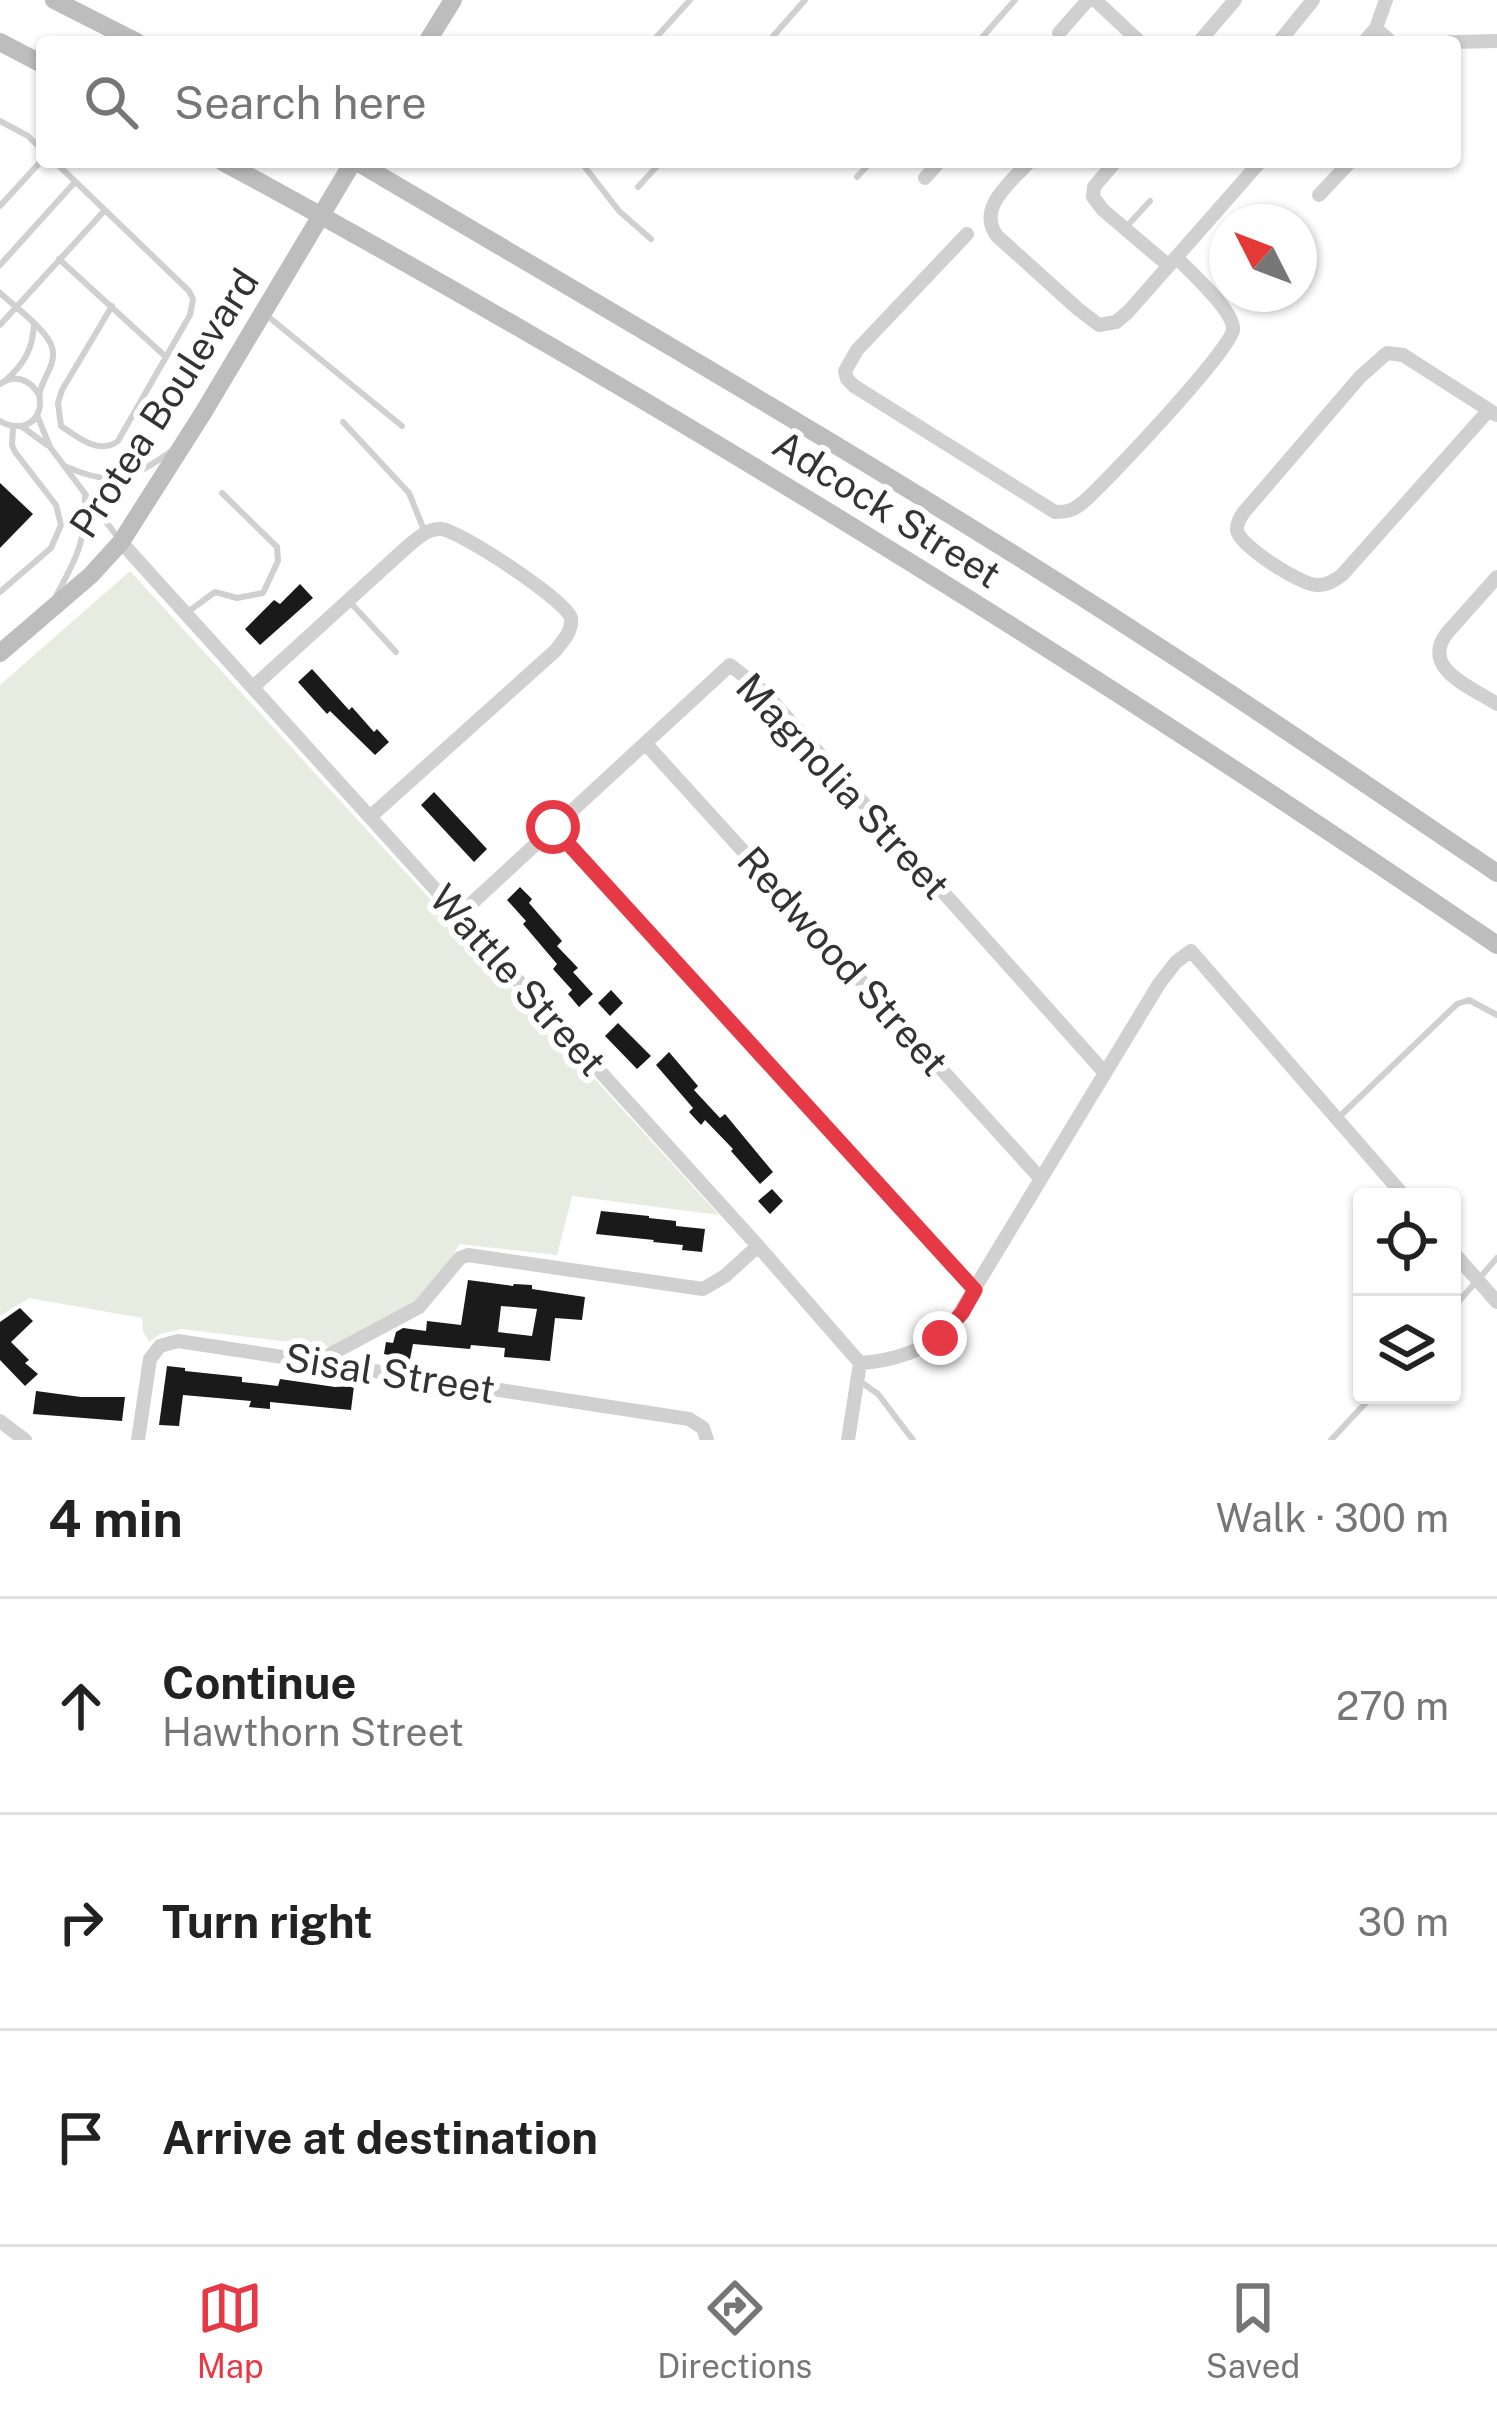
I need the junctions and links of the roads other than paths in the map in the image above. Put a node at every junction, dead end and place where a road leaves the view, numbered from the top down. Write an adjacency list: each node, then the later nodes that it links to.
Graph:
1 (54, 0): 12 (main road)
2 (453, 0): 13 (main road)
3 (689, 0): 14 (lane)
4 (805, 0): 15 (lane)
5 (1015, 0): 16 (lane)
6 (1092, 0): 11 (street); 17 (street)
7 (1235, 0): 18 (street)
8 (1313, 0): 19 (street)
9 (1383, 1): 10 (street)
10 (1376, 28): 20 (street); 21 (street)
11 (1059, 33)
12 (124, 36)
13 (432, 36)
14 (657, 36)
15 (773, 36)
16 (983, 36)
17 (1133, 36)
18 (1203, 36)
19 (1285, 36)
20 (1369, 36)
21 (1385, 36)
22 (1497, 41): 24 (street)
23 (0, 42): 25 (main road)
24 (1461, 42)
25 (36, 61)
26 (0, 121): 27 (lane)
27 (36, 144)
28 (36, 167): 47 (lane)
29 (61, 168): 43 (lane)
30 (234, 168): 49 (main road, Adcock Street)
31 (352, 168): 49 (main road, Protea Boulevard)
32 (366, 168): 90 (main road, Adcock Street)
33 (586, 168): 52 (lane)
34 (655, 168): 44 (lane)
35 (865, 168): 41 (lane)
36 (934, 168): 42 (street)
37 (1024, 168): 54 (street)
38 (1110, 168): 50 (street)
39 (1255, 168): 54 (street)
40 (1344, 168): 45 (street)
41 (857, 177)
42 (925, 178)
43 (75, 182): 48 (lane); 55 (lane)
44 (638, 187)
45 (1319, 195)
46 (1150, 201): 50 (lane)
47 (0, 206)
48 (105, 210): 53 (lane); 62 (lane)
49 (320, 215): 59 (main road, Protea Boulevard); 92 (main road, Adcock Street)
50 (1125, 229): 54 (street)
51 (967, 234): 54 (street)
52 (651, 239)
53 (59, 259): 57 (lane); 58 (lane)
54 (1173, 262)
55 (0, 265)
56 (0, 293): 58 (lane)
57 (112, 306): 62 (lane); 62 (lane)
58 (15, 307): 60 (lane); 61 (lane)
59 (263, 312): 69 (lane); 71 (main road, Protea Boulevard)
60 (34, 324): 63 (lane); 64 (lane)
61 (0, 326)
62 (166, 357)
63 (3, 382): 64 (lane)
64 (39, 395): 66 (lane)
65 (1493, 413): 65 (street)
66 (37, 414): 70 (lane); 72 (lane)
67 (0, 421): 70 (lane)
68 (343, 422): 76 (lane)
69 (401, 426)
70 (18, 427): 72 (lane); 79 (lane)
71 (187, 439): 73 (lane); 77 (main road, Protea Boulevard)
72 (50, 447): 73 (lane)
73 (64, 465): 74 (lane)
74 (85, 493): 77 (lane); 82 (lane)
75 (223, 493): 81 (lane)
76 (425, 533): 80 (street); 88 (street)
77 (121, 542): 81 (street, Wattle Street); 82 (main road, Protea Boulevard)
78 (1497, 577): 86 (street)
79 (0, 592)
80 (349, 602): 83 (lane); 85 (street)
81 (186, 613): 85 (street, Wattle Street)
82 (45, 615): 84 (main road, Protea Boulevard)
83 (396, 652)
84 (0, 653)
85 (253, 687): 88 (street, Wattle Street)
86 (1497, 704)
87 (645, 743): 89 (street, Magnolia Street); 94 (street, Magnolia Street); 96 (street, Redwood Street)
88 (370, 817): 91 (street, Wattle Street)
89 (553, 827): 91 (street, Magnolia Street); 102 (street)
90 (1497, 873)
91 (459, 914): 98 (street, Wattle Street)
92 (1497, 945)
93 (1497, 1015): 95 (lane)
94 (1105, 1073): 95 (street); 96 (street)
95 (1337, 1119): 97 (street)
96 (1041, 1179): 102 (street)
97 (1397, 1188)
98 (758, 1246): 105 (street); 106 (street, Wattle Street)
99 (1497, 1258): 101 (lane)
100 (1461, 1261): 101 (street)
101 (1478, 1280): 103 (lane); 104 (street)
102 (975, 1290): 106 (street)
103 (1461, 1300)
104 (1497, 1302)
105 (316, 1362): 111 (street, Sisal Street); 112 (street, Sisal Street)
106 (860, 1363): 107 (street)
107 (858, 1380): 113 (street); 114 (lane)
108 (1365, 1404): 115 (lane)
109 (0, 1421): 110 (street)
110 (25, 1440)
111 (138, 1440)
112 (707, 1440)
113 (848, 1440)
114 (913, 1440)
115 (1331, 1440)

